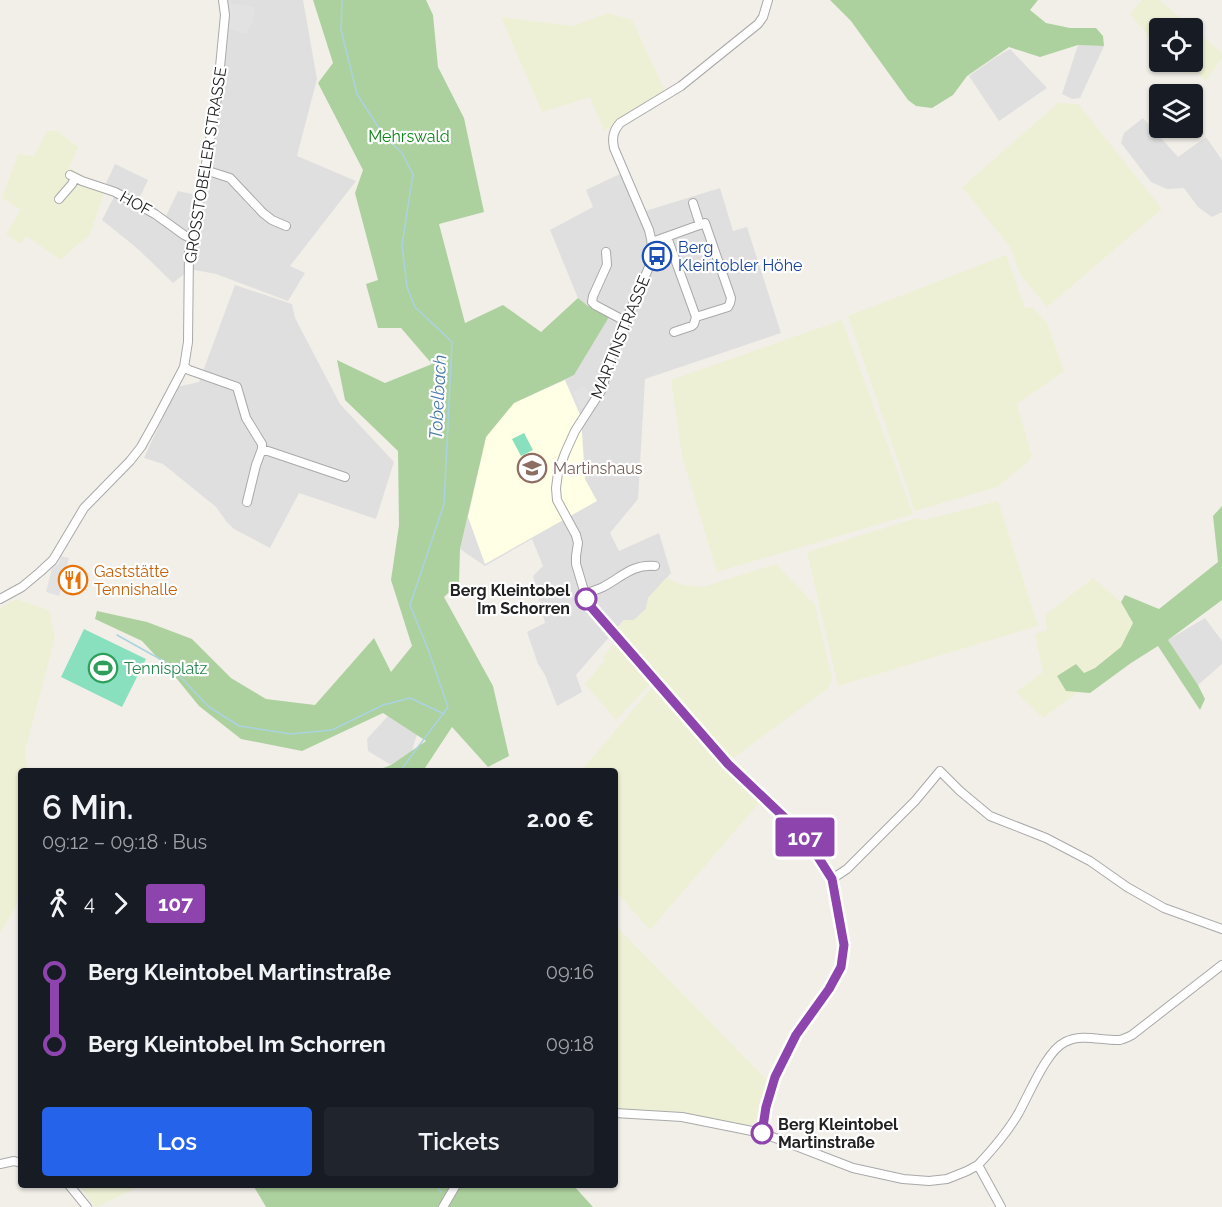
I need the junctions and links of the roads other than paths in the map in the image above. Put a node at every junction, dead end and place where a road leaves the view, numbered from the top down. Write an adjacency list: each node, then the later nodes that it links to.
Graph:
1 (224, 0): 3 (street, GROSSTOBELER STRASSE)
2 (768, 0): 10 (street, MARTINSTRASSE)
3 (206, 170): 7 (street); 9 (street, GROSSTOBELER STRASSE)
4 (59, 199): 9 (street, HOF)
5 (693, 202): 6 (street)
6 (700, 225): 8 (street); 12 (street)
7 (286, 226)
8 (668, 237): 10 (street); 12 (street)
9 (192, 239): 15 (street, GROSSTOBELER STRASSE)
10 (652, 242): 13 (street, MARTINSTRASSE)
11 (606, 252): 13 (street)
12 (696, 317): 14 (street)
13 (625, 321): 20 (street, MARTINSTRASSE)
14 (674, 332)
15 (184, 367): 16 (street); 21 (street, GROSSTOBELER STRASSE)
16 (262, 449): 17 (street); 18 (street)
17 (345, 477)
18 (247, 502)
19 (655, 566): 20 (street)
20 (584, 594): 22 (street, MARTINSTRASSE)
21 (0, 599)
22 (832, 879): 23 (street); 26 (street, MARTINSTRASSE)
23 (1222, 929)
24 (1222, 965): 29 (street)
25 (618, 1113): 26 (street)
26 (762, 1133): 29 (street)
27 (18, 1162): 28 (street)
28 (0, 1164)
29 (978, 1165): 34 (street)
30 (71, 1188): 32 (street)
31 (454, 1188): 33 (street)
32 (87, 1207)
33 (442, 1207)
34 (1001, 1207)

